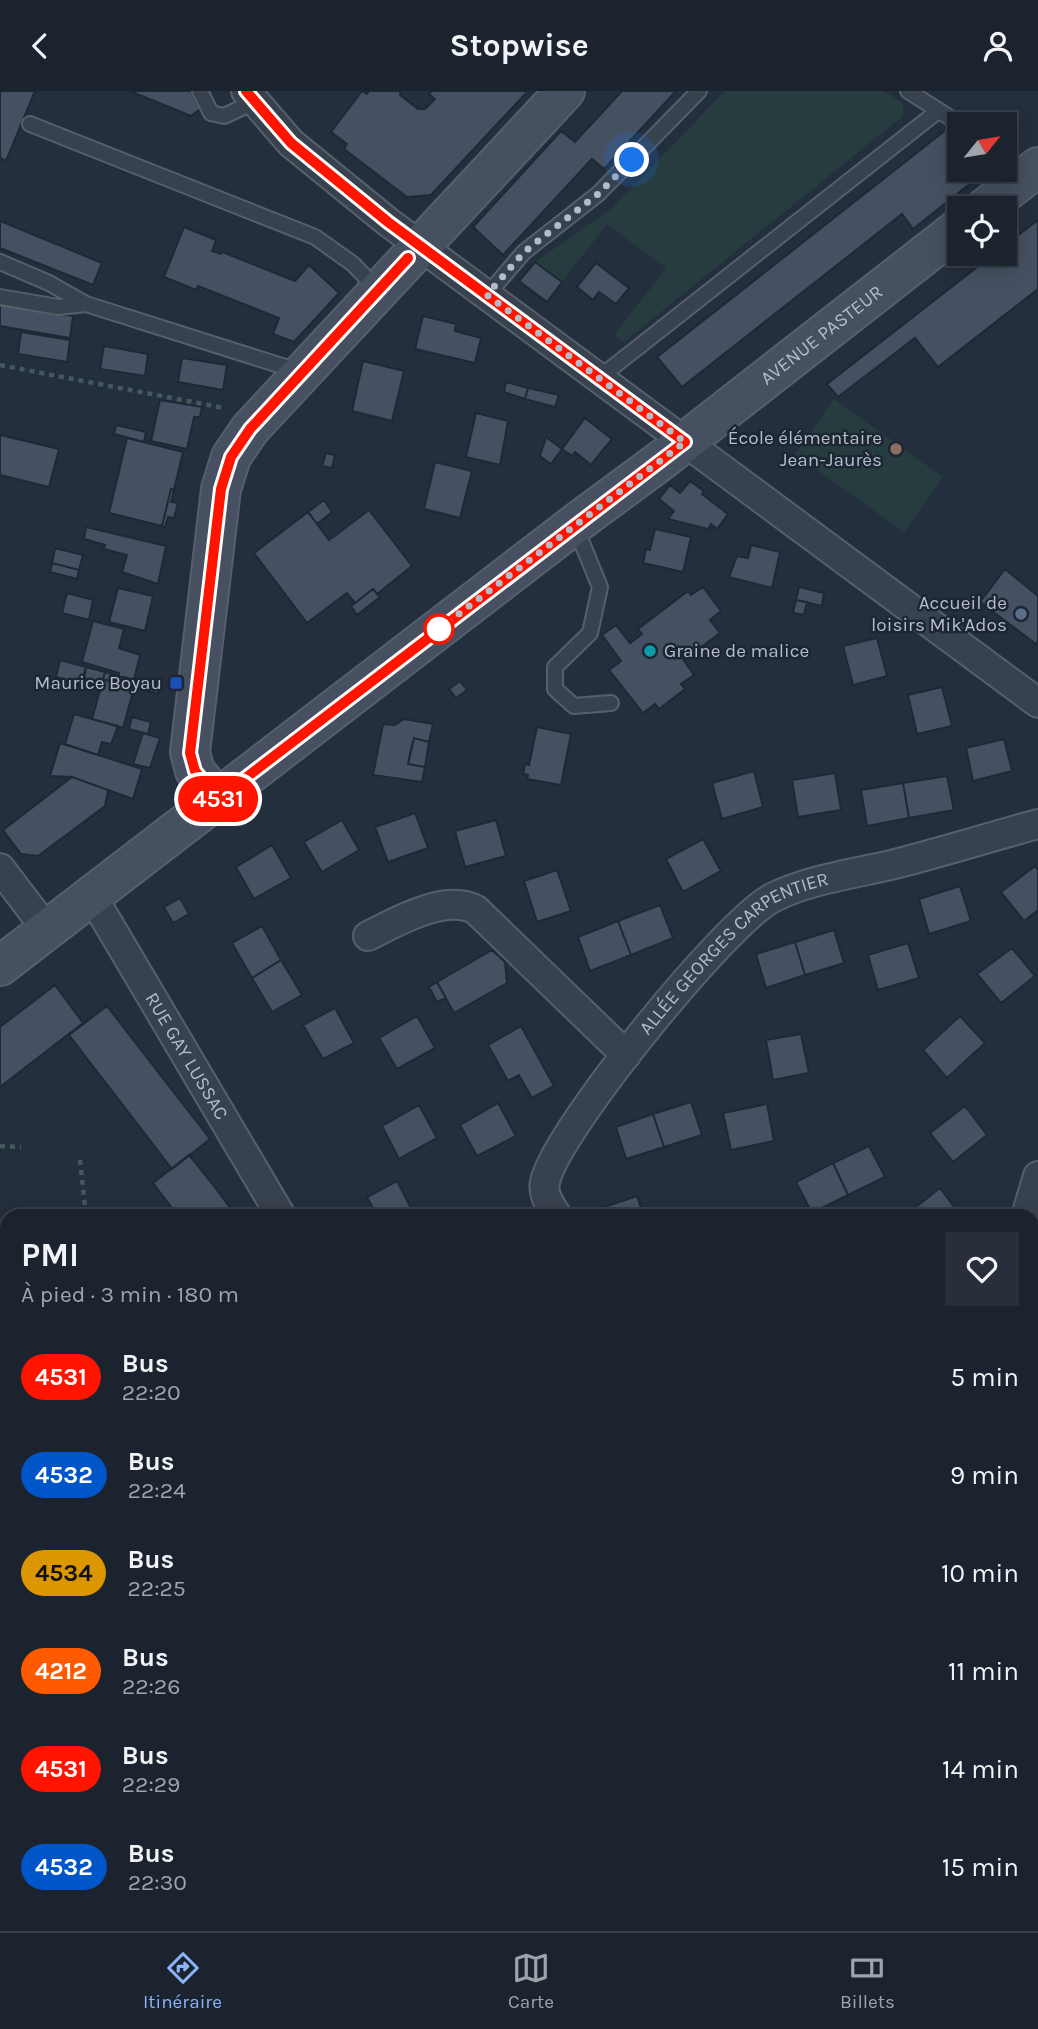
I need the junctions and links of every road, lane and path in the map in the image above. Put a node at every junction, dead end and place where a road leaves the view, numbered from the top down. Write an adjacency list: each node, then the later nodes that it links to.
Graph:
1 (200, 91): 5 (lane)
2 (565, 91): 12 (street)
3 (699, 91): 15 (lane)
4 (908, 91): 6 (lane)
5 (250, 97): 12 (street)
6 (938, 111): 7 (lane); 20 (lane)
7 (947, 116)
8 (30, 124): 14 (lane)
9 (1038, 167): 10 (street)
10 (1001, 196)
11 (947, 237): 22 (street, AVENUE PASTEUR)
12 (419, 246): 14 (street); 15 (street)
13 (0, 263): 17 (lane)
14 (378, 291): 19 (street)
15 (487, 295): 20 (street)
16 (0, 297): 17 (lane)
17 (86, 304): 19 (lane)
18 (0, 365): 21 (path)
19 (303, 372): 21 (street)
20 (599, 378): 22 (street)
21 (263, 415): 26 (street)
22 (685, 442): 23 (street, AVENUE PASTEUR); 25 (street)
23 (575, 524): 24 (lane); 26 (street, AVENUE PASTEUR)
24 (611, 703)
25 (1038, 703)
26 (218, 799): 29 (street, AVENUE PASTEUR)
27 (1038, 824): 33 (street, ALLÉE GEORGES CARPENTIER)
28 (0, 868): 30 (street)
29 (92, 896): 30 (street, AVENUE PASTEUR); 39 (street, RUE GAY LUSSAC)
30 (47, 930): 32 (street, AVENUE PASTEUR)
31 (368, 936): 33 (street)
32 (0, 966)
33 (626, 1055): 40 (street, ALLÉE GEORGES CARPENTIER)
34 (0, 1146): 35 (path)
35 (22, 1147)
36 (80, 1160): 38 (path)
37 (1038, 1176): 41 (street)
38 (85, 1209)
39 (277, 1209)
40 (553, 1209)
41 (1028, 1209)

